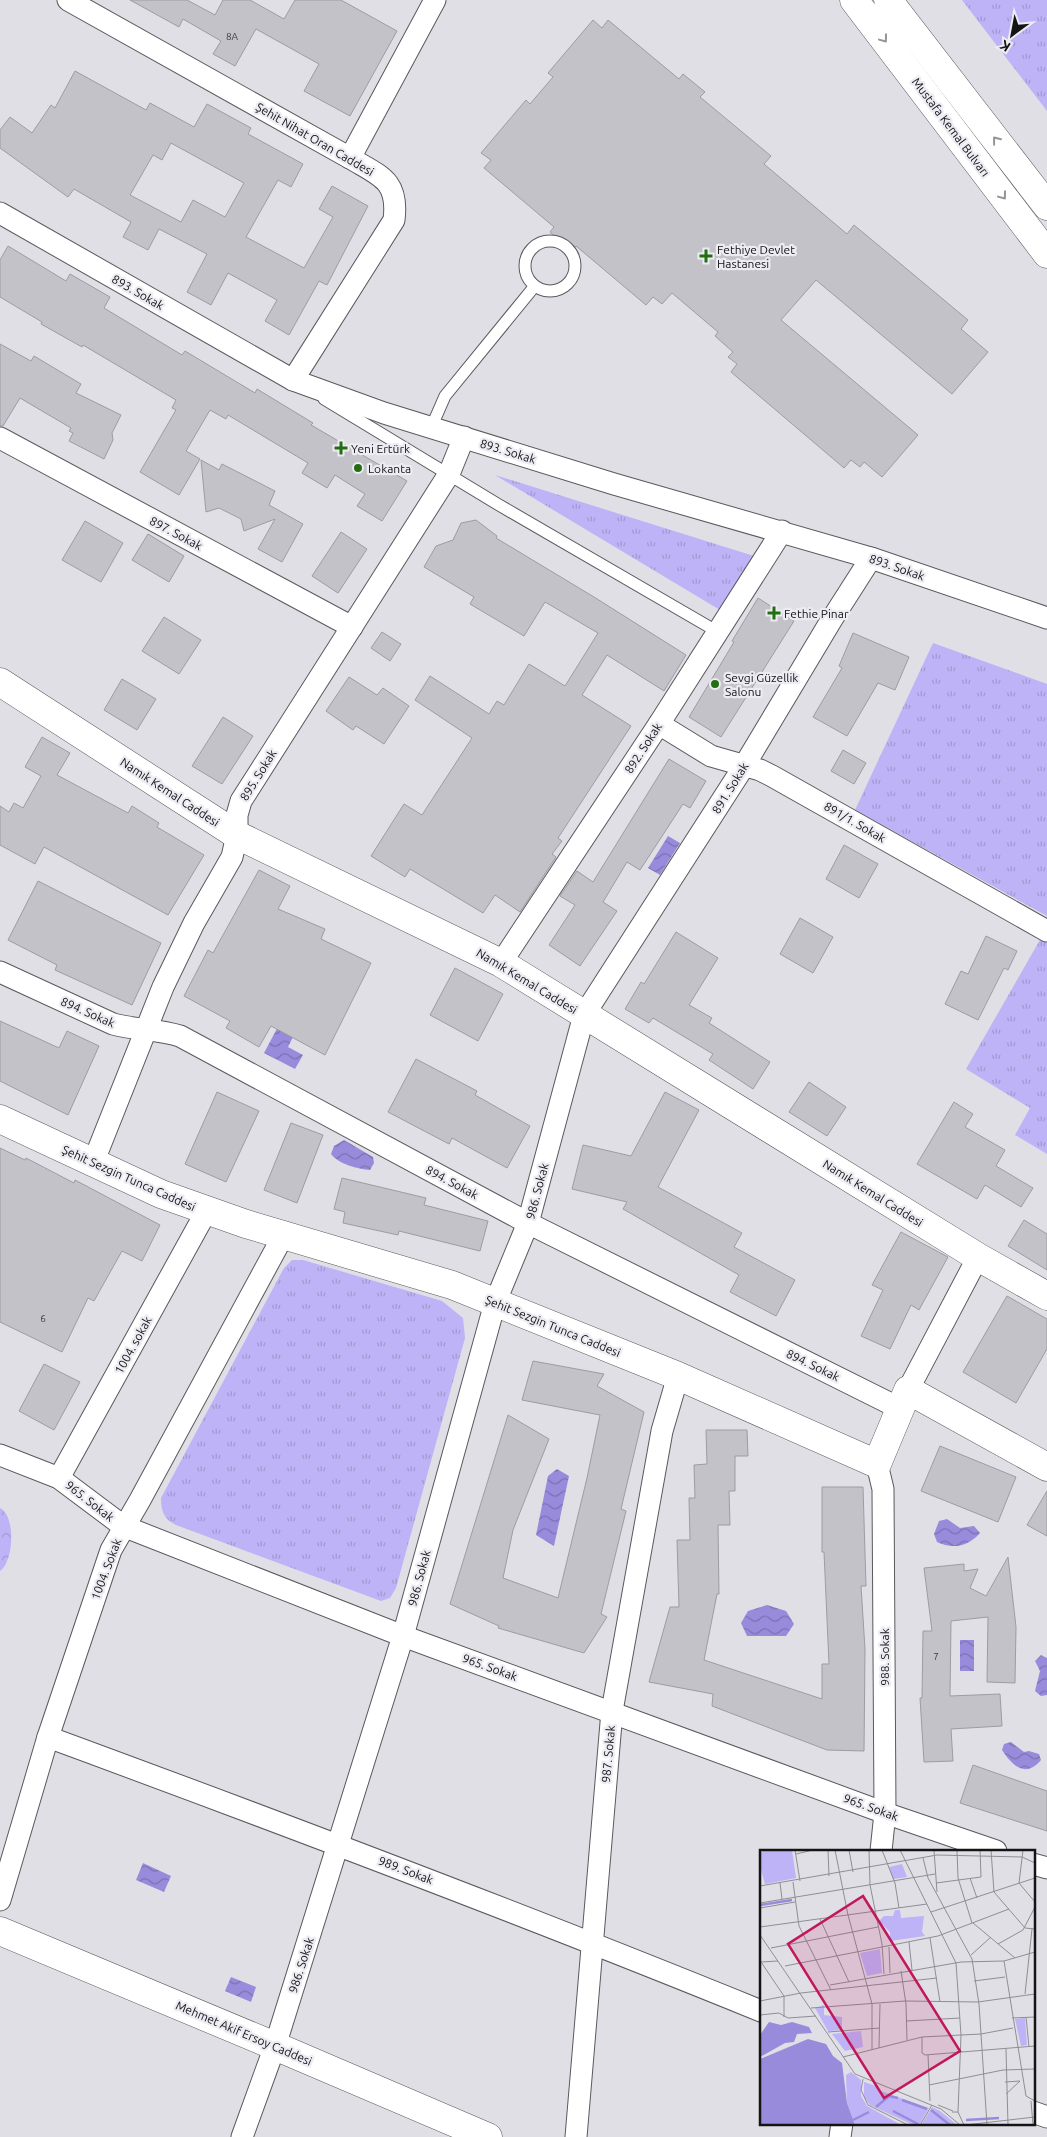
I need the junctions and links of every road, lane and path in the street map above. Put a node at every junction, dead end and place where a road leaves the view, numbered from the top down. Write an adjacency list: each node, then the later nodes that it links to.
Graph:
1 (68, 0): 5 (street, Şehit Nihat Oran Caddesi)
2 (435, 0): 5 (street)
3 (854, 0): 8 (street, Mustafa Kemal Bulvarı, one-way to 8)
4 (888, 0): 6 (street, one-way to 4)
5 (350, 158): 10 (street, Şehit Nihat Oran Caddesi)
6 (1047, 206)
7 (0, 213): 10 (street, 893. Sokak)
8 (1047, 254)
9 (534, 287): 9 (lane); 11 (lane)
10 (293, 380): 11 (street, 893. Sokak); 14 (lane)
11 (430, 428): 13 (street, 893. Sokak)
12 (0, 438): 18 (street, 897. Sokak)
13 (464, 438): 14 (street, 895. Sokak); 15 (street, 893. Sokak)
14 (449, 474): 18 (street, 895. Sokak); 19 (lane)
15 (782, 531): 16 (street, 893. Sokak); 19 (street, 892. Sokak)
16 (871, 558): 17 (street, 893. Sokak); 22 (street, 891. Sokak)
17 (1047, 618)
18 (352, 627): 23 (street, 895. Sokak)
19 (718, 632): 21 (street, 892. Sokak)
20 (0, 682): 23 (street, Namık Kemal Caddesi)
21 (659, 724): 22 (street, 891/1. Sokak); 25 (street, 892. Sokak)
22 (744, 766): 24 (street, 891/1. Sokak); 27 (street, 891. Sokak)
23 (237, 835): 25 (street, Namık Kemal Caddesi); 28 (street, 895. Sokak)
24 (1047, 931)
25 (501, 963): 27 (street, Namık Kemal Caddesi)
26 (0, 972): 28 (street, 894. Sokak)
27 (584, 1015): 32 (street, 986. Sokak); 34 (street, Namık Kemal Caddesi)
28 (147, 1029): 30 (street, 895. Sokak); 32 (street, 894. Sokak)
29 (0, 1119): 30 (street, Şehit Sezgin Tunca Caddesi)
30 (93, 1163): 31 (street, Şehit Sezgin Tunca Caddesi)
31 (206, 1212): 33 (street, Şehit Sezgin Tunca Caddesi); 42 (street, 1004. sokak)
32 (528, 1223): 36 (street, 986. Sokak); 38 (street, 894. Sokak)
33 (284, 1236): 36 (street, Şehit Sezgin Tunca Caddesi); 43 (street, 1004. Sokak)
34 (978, 1257): 35 (street, Namık Kemal Caddesi); 38 (street)
35 (1047, 1296)
36 (495, 1303): 37 (street, Şehit Sezgin Tunca Caddesi); 44 (street, 986. Sokak)
37 (678, 1376): 40 (street, Şehit Sezgin Tunca Caddesi); 45 (street, 987. Sokak)
38 (904, 1399): 40 (street); 41 (street)
39 (0, 1455): 42 (street, 965. Sokak)
40 (877, 1464): 47 (street, 988. Sokak)
41 (1047, 1467)
42 (59, 1478): 43 (street, 965. Sokak)
43 (123, 1526): 44 (street, 965. Sokak); 46 (street, 1004. Sokak)
44 (403, 1636): 45 (street, 965. Sokak); 48 (street, 986. Sokak)
45 (612, 1711): 47 (street, 965. Sokak); 55 (street, 987. Sokak)
46 (48, 1737): 48 (street, 989. Sokak); 53 (street, 1004. Sokak)
47 (885, 1812): 49 (street, 988. Sokak); 50 (street, 965. Sokak)
48 (340, 1844): 55 (street, 989. Sokak); 57 (street, 986. Sokak)
49 (880, 1850)
50 (993, 1850)
51 (1034, 1864): 52 (street)
52 (1047, 1868)
53 (0, 1900)
54 (0, 1931): 57 (street, Mehmet Akif Ersoy Caddesi)
55 (593, 1942): 56 (street, 989. Sokak); 63 (street, 987. Sokak)
56 (760, 2011)
57 (275, 2046): 61 (street, 986. Sokak); 62 (street, Mehmet Akif Ersoy Caddesi)
58 (1034, 2112): 59 (street)
59 (1047, 2117)
60 (842, 2124): 64 (street)
61 (242, 2137)
62 (488, 2137)
63 (576, 2137)
64 (840, 2137)

